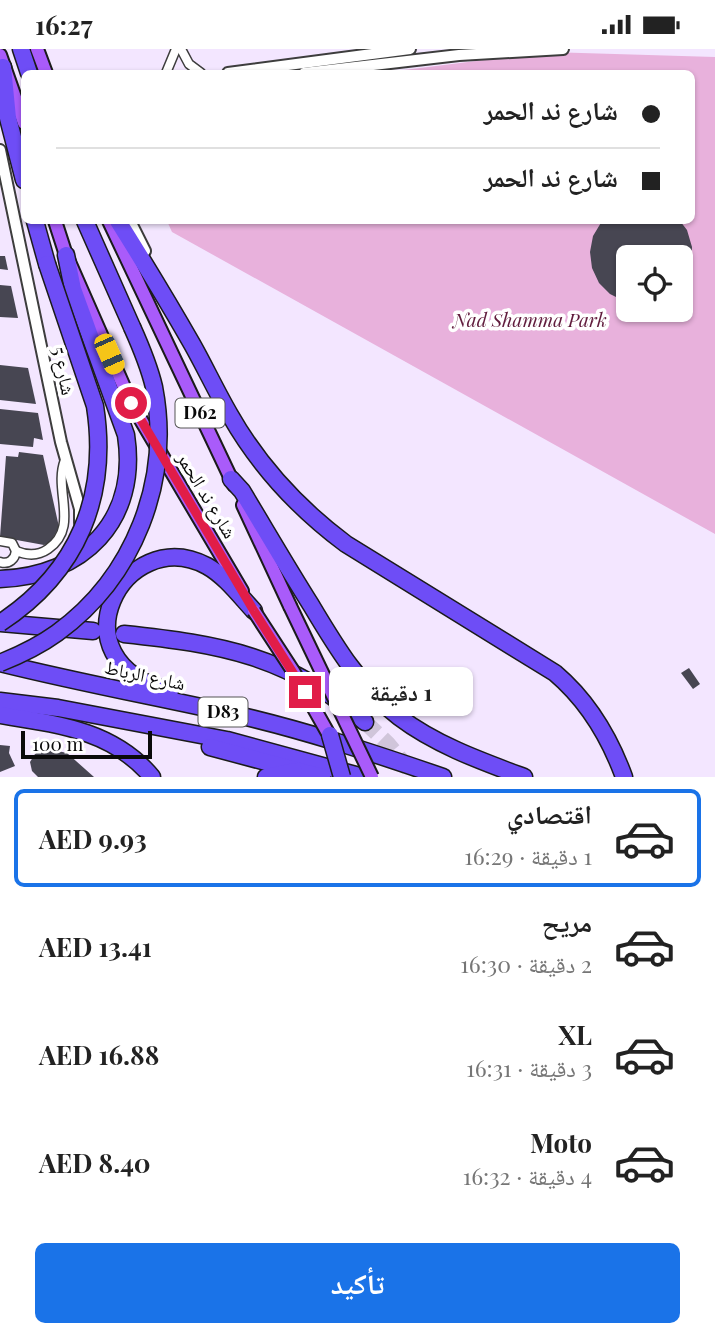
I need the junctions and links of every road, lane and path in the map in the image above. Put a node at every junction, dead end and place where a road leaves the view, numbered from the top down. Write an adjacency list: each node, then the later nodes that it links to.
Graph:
1 (21, 49): 8 (highway)
2 (37, 49): 9 (main road)
3 (176, 49): 10 (street)
4 (181, 49): 11 (street)
5 (410, 49): 12 (street)
6 (563, 49): 13 (street)
7 (1, 61): 14 (main road); 16 (highway)
8 (40, 70)
9 (41, 70)
10 (167, 70)
11 (197, 70)
12 (251, 70)
13 (328, 70)
14 (21, 115)
15 (0, 150): 25 (street, شارع 5)
16 (21, 168)
17 (36, 224): 33 (highway, bridge)
18 (56, 224): 23 (main road, شارع ند الحمر / D62)
19 (86, 224): 36 (highway, bridge)
20 (109, 224): 26 (main road, شارع ند الحمر / D62)
21 (120, 224): 24 (highway)
22 (131, 224): 24 (street)
23 (66, 255): 30 (highway); 32 (main road, شارع ند الحمر / D62)
24 (168, 302): 53 (highway)
25 (65, 460): 28 (street); 30 (street, شارع 5)
26 (231, 479): 50 (main road, شارع ند الحمر / D62, bridge); 52 (highway)
27 (0, 541): 28 (street)
28 (16, 551): 29 (street)
29 (0, 562)
30 (30, 577): 31 (highway)
31 (0, 579)
32 (254, 611): 38 (highway); 42 (main road, شارع ند الحمر / D62, bridge)
33 (0, 623): 34 (highway)
34 (93, 631)
35 (124, 634): 40 (highway)
36 (0, 663): 38 (highway, شارع الرباط / D83)
37 (0, 701): 41 (highway, D83)
38 (231, 714): 51 (highway, شارع الرباط / D83)
39 (0, 716): 44 (highway)
40 (365, 722)
41 (145, 725): 43 (highway); 49 (highway, D83)
42 (330, 735): 47 (highway, bridge); 48 (main road, شارع ند الحمر / D62, bridge)
43 (303, 771): 45 (highway); 46 (highway)
44 (152, 777)
45 (266, 777)
46 (323, 777)
47 (342, 777)
48 (350, 777)
49 (363, 777)
50 (372, 777)
51 (443, 777)
52 (524, 777)
53 (624, 777)

